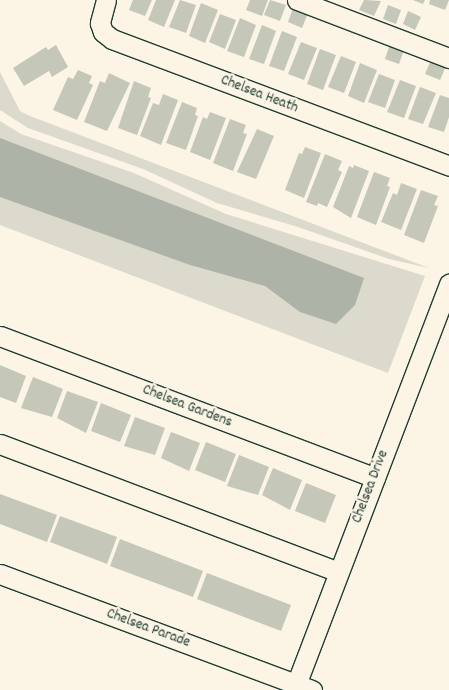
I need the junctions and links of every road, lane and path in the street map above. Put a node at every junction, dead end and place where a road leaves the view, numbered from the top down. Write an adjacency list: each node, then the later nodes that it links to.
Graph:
1 (106, 0): 4 (street, Chelsea Heath)
2 (297, 0): 3 (street)
3 (449, 58)
4 (449, 166)
5 (449, 284): 8 (street, Chelsea Drive)
6 (0, 336): 8 (street, Chelsea Gardens)
7 (0, 444): 9 (street)
8 (375, 478): 9 (street, Chelsea Drive)
9 (338, 572): 11 (street, Chelsea Drive)
10 (0, 574): 11 (street, Chelsea Parade)
11 (301, 688)

